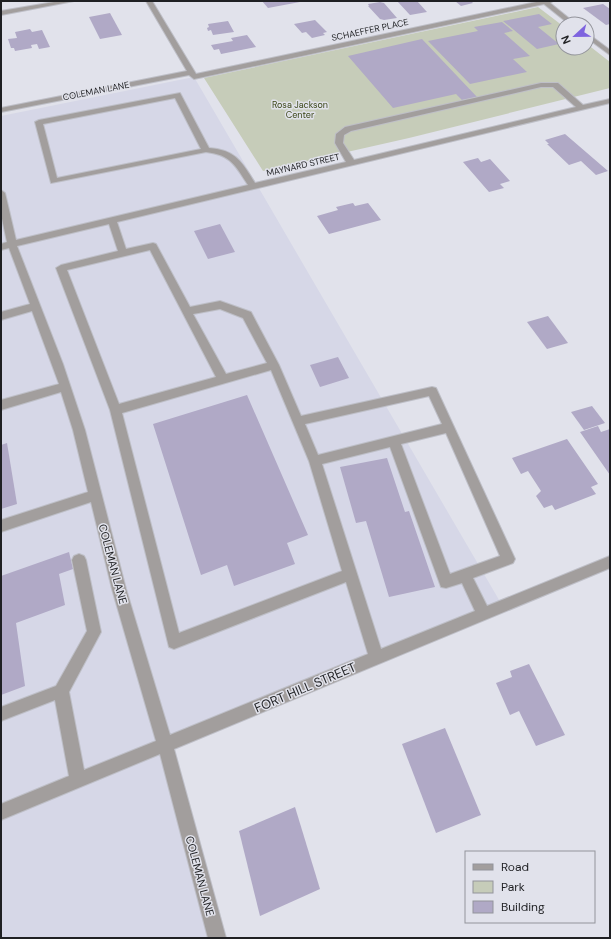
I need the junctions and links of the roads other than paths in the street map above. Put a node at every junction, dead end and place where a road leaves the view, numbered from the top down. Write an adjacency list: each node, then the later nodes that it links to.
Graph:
1 (71, 1): 4 (street)
2 (149, 1): 8 (street)
3 (546, 1): 5 (street); 8 (street, SCHAEFFER PLACE)
4 (1, 13)
5 (564, 16)
6 (595, 41): 7 (street)
7 (610, 52)
8 (193, 74): 11 (street, COLEMAN LANE)
9 (610, 101): 10 (street, MAYNARD STREET)
10 (582, 108): 13 (street, MAYNARD STREET); 13 (street)
11 (1, 110)
12 (206, 150): 12 (street); 14 (street)
13 (352, 164): 14 (street, MAYNARD STREET)
14 (253, 188): 16 (street, MAYNARD STREET)
15 (1, 193): 17 (street, COLEMAN LANE)
16 (112, 221): 17 (street, MAYNARD STREET); 18 (street)
17 (6, 238): 19 (street, COLEMAN LANE)
18 (123, 253): 20 (street); 26 (street)
19 (36, 306): 21 (street); 24 (street, COLEMAN LANE)
20 (187, 311): 22 (street); 23 (street)
21 (1, 316)
22 (274, 365): 23 (street); 27 (street)
23 (223, 380): 26 (street)
24 (65, 387): 25 (street); 31 (street, COLEMAN LANE)
25 (1, 405)
26 (116, 410): 35 (street)
27 (298, 421): 28 (street); 30 (street)
28 (449, 427): 29 (street); 36 (street)
29 (394, 441): 30 (street); 36 (street)
30 (316, 461): 35 (street)
31 (95, 495): 32 (street); 41 (street, COLEMAN LANE)
32 (1, 526)
33 (78, 560): 39 (street)
34 (610, 562): 37 (street, FORT HILL STREET)
35 (350, 574): 38 (street)
36 (465, 575): 37 (street)
37 (483, 613): 38 (street, FORT HILL STREET)
38 (376, 657): 41 (street, FORT HILL STREET)
39 (61, 691): 40 (street); 42 (street)
40 (1, 714)
41 (165, 745): 42 (street, FORT HILL STREET); 44 (street, COLEMAN LANE)
42 (78, 781): 43 (street, FORT HILL STREET)
43 (1, 812)
44 (217, 938)

